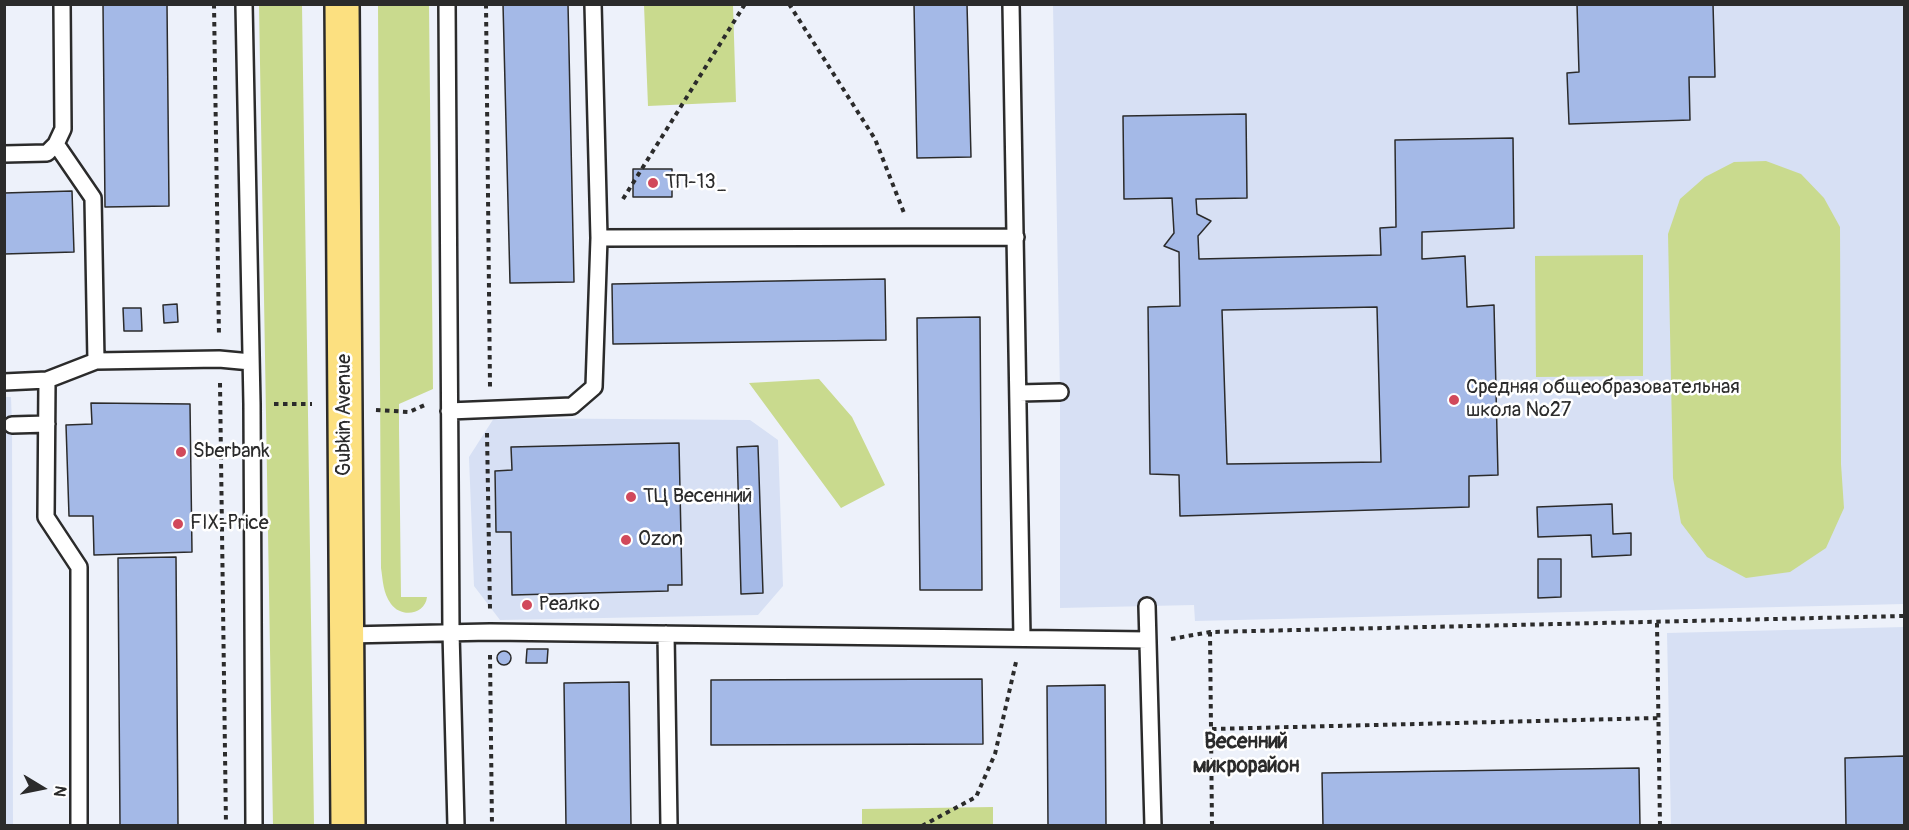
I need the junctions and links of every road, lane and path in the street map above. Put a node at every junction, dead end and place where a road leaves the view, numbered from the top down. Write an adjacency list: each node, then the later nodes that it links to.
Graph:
1 (62, 4): 10 (lane)
2 (214, 4): 15 (path)
3 (244, 4): 17 (lane)
4 (342, 4): 31 (main road, Gubkin Avenue)
5 (447, 4): 22 (lane)
6 (593, 4): 14 (lane)
7 (745, 4): 14 (path)
8 (789, 4): 12 (path)
9 (1011, 4): 13 (lane)
10 (56, 144): 11 (lane); 16 (lane)
11 (4, 154)
12 (914, 237): 13 (lane); 14 (lane)
13 (1016, 237): 21 (lane)
14 (599, 238): 22 (lane)
15 (219, 359): 16 (lane); 17 (lane); 37 (path)
16 (96, 361): 18 (lane)
17 (251, 362): 38 (lane)
18 (47, 380): 19 (lane); 23 (lane)
19 (4, 382)
20 (1060, 392): 21 (lane)
21 (1019, 393): 32 (lane)
22 (449, 411): 28 (lane)
23 (47, 424): 24 (lane); 36 (lane)
24 (12, 425)
25 (1147, 606): 33 (lane)
26 (1905, 616): 27 (path)
27 (1657, 623): 29 (path); 34 (path)
28 (451, 632): 30 (lane); 31 (lane); 40 (lane)
29 (1210, 632): 33 (path); 35 (path)
30 (666, 634): 32 (lane); 41 (lane)
31 (347, 635): 39 (main road, Gubkin Avenue)
32 (1022, 638): 33 (lane); 42 (path)
33 (1148, 640): 43 (lane)
34 (1659, 718): 35 (path); 45 (path)
35 (1212, 729): 44 (path)
36 (79, 825)
37 (226, 825)
38 (254, 825)
39 (348, 825)
40 (456, 825)
41 (669, 825)
42 (922, 825)
43 (1153, 825)
44 (1212, 825)
45 (1660, 825)

